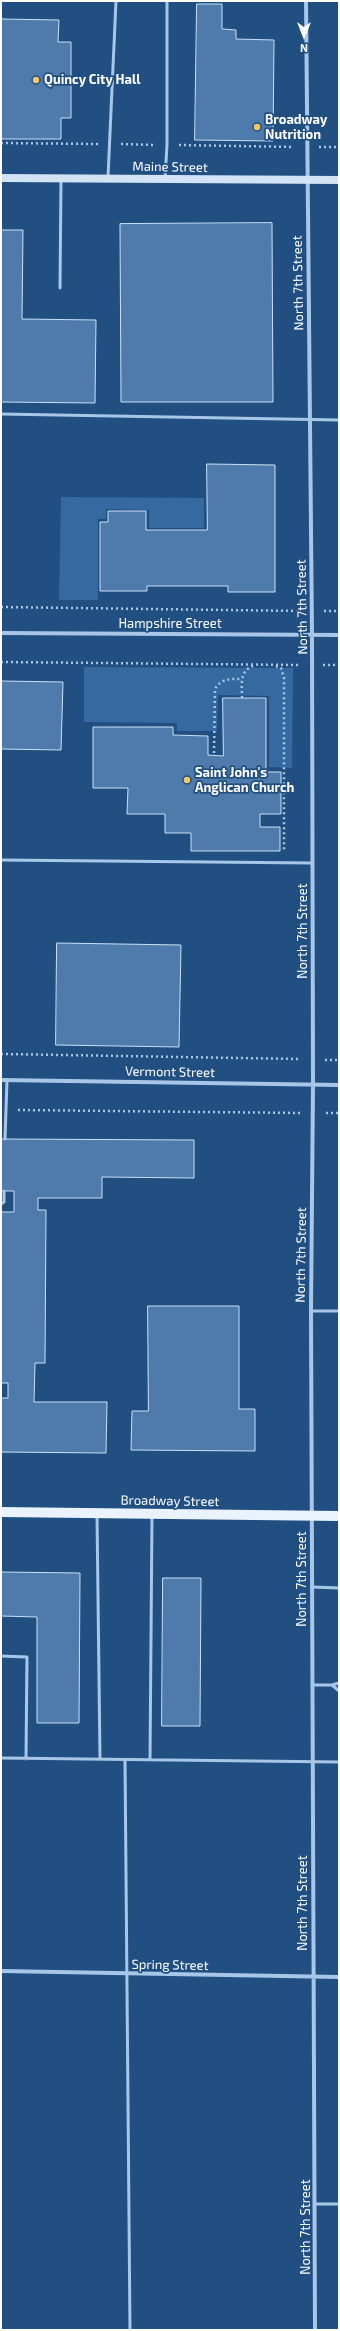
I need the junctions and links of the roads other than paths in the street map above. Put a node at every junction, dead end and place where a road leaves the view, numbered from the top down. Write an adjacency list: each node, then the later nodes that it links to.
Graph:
1 (116, 1): 6 (lane)
2 (167, 1): 7 (lane)
3 (306, 1): 8 (street, North 7th Street)
4 (1, 178): 5 (street, Maine Street)
5 (62, 178): 6 (street, Maine Street); 10 (lane)
6 (108, 178): 7 (street, Maine Street)
7 (165, 179): 8 (street, Maine Street)
8 (306, 180): 9 (street, Maine Street); 12 (street, North 7th Street)
9 (339, 180)
10 (60, 288)
11 (1, 414): 12 (lane)
12 (310, 419): 13 (lane); 15 (street, North 7th Street)
13 (339, 420)
14 (1, 633): 15 (street, Hampshire Street)
15 (312, 635): 16 (street, Hampshire Street); 18 (street, North 7th Street)
16 (339, 635)
17 (1, 860): 18 (lane)
18 (312, 864): 21 (street, North 7th Street)
19 (1, 1080): 20 (street, Vermont Street)
20 (6, 1080): 21 (street, Vermont Street); 23 (lane)
21 (313, 1084): 22 (street, Vermont Street); 26 (street, North 7th Street)
22 (339, 1085)
23 (5, 1139)
24 (4, 1191): 25 (lane)
25 (1, 1204)
26 (311, 1310): 27 (lane); 31 (street, North 7th Street)
27 (339, 1311)
28 (1, 1512): 29 (main road, Broadway Street)
29 (97, 1514): 30 (main road, Broadway Street); 42 (lane)
30 (152, 1514): 31 (main road, Broadway Street); 44 (lane)
31 (312, 1516): 32 (main road, Broadway Street); 33 (street, North 7th Street)
32 (339, 1516)
33 (312, 1587): 34 (lane); 37 (street, North 7th Street)
34 (339, 1588)
35 (1, 1656): 41 (lane)
36 (339, 1683): 38 (lane)
37 (313, 1685): 38 (lane); 45 (street, North 7th Street)
38 (332, 1685): 39 (lane)
39 (339, 1691)
40 (1, 1758): 41 (lane)
41 (26, 1759): 42 (lane)
42 (100, 1759): 43 (lane)
43 (125, 1760): 44 (lane); 48 (lane)
44 (150, 1760): 45 (lane)
45 (313, 1762): 46 (lane); 49 (street, North 7th Street)
46 (339, 1762)
47 (1, 1971): 48 (street, Spring Street)
48 (126, 1974): 49 (street, Spring Street); 53 (lane)
49 (314, 1977): 50 (street, Spring Street); 51 (street, North 7th Street)
50 (339, 1977)
51 (316, 2204): 52 (lane); 54 (street, North 7th Street)
52 (339, 2204)
53 (130, 2330)
54 (315, 2330)

